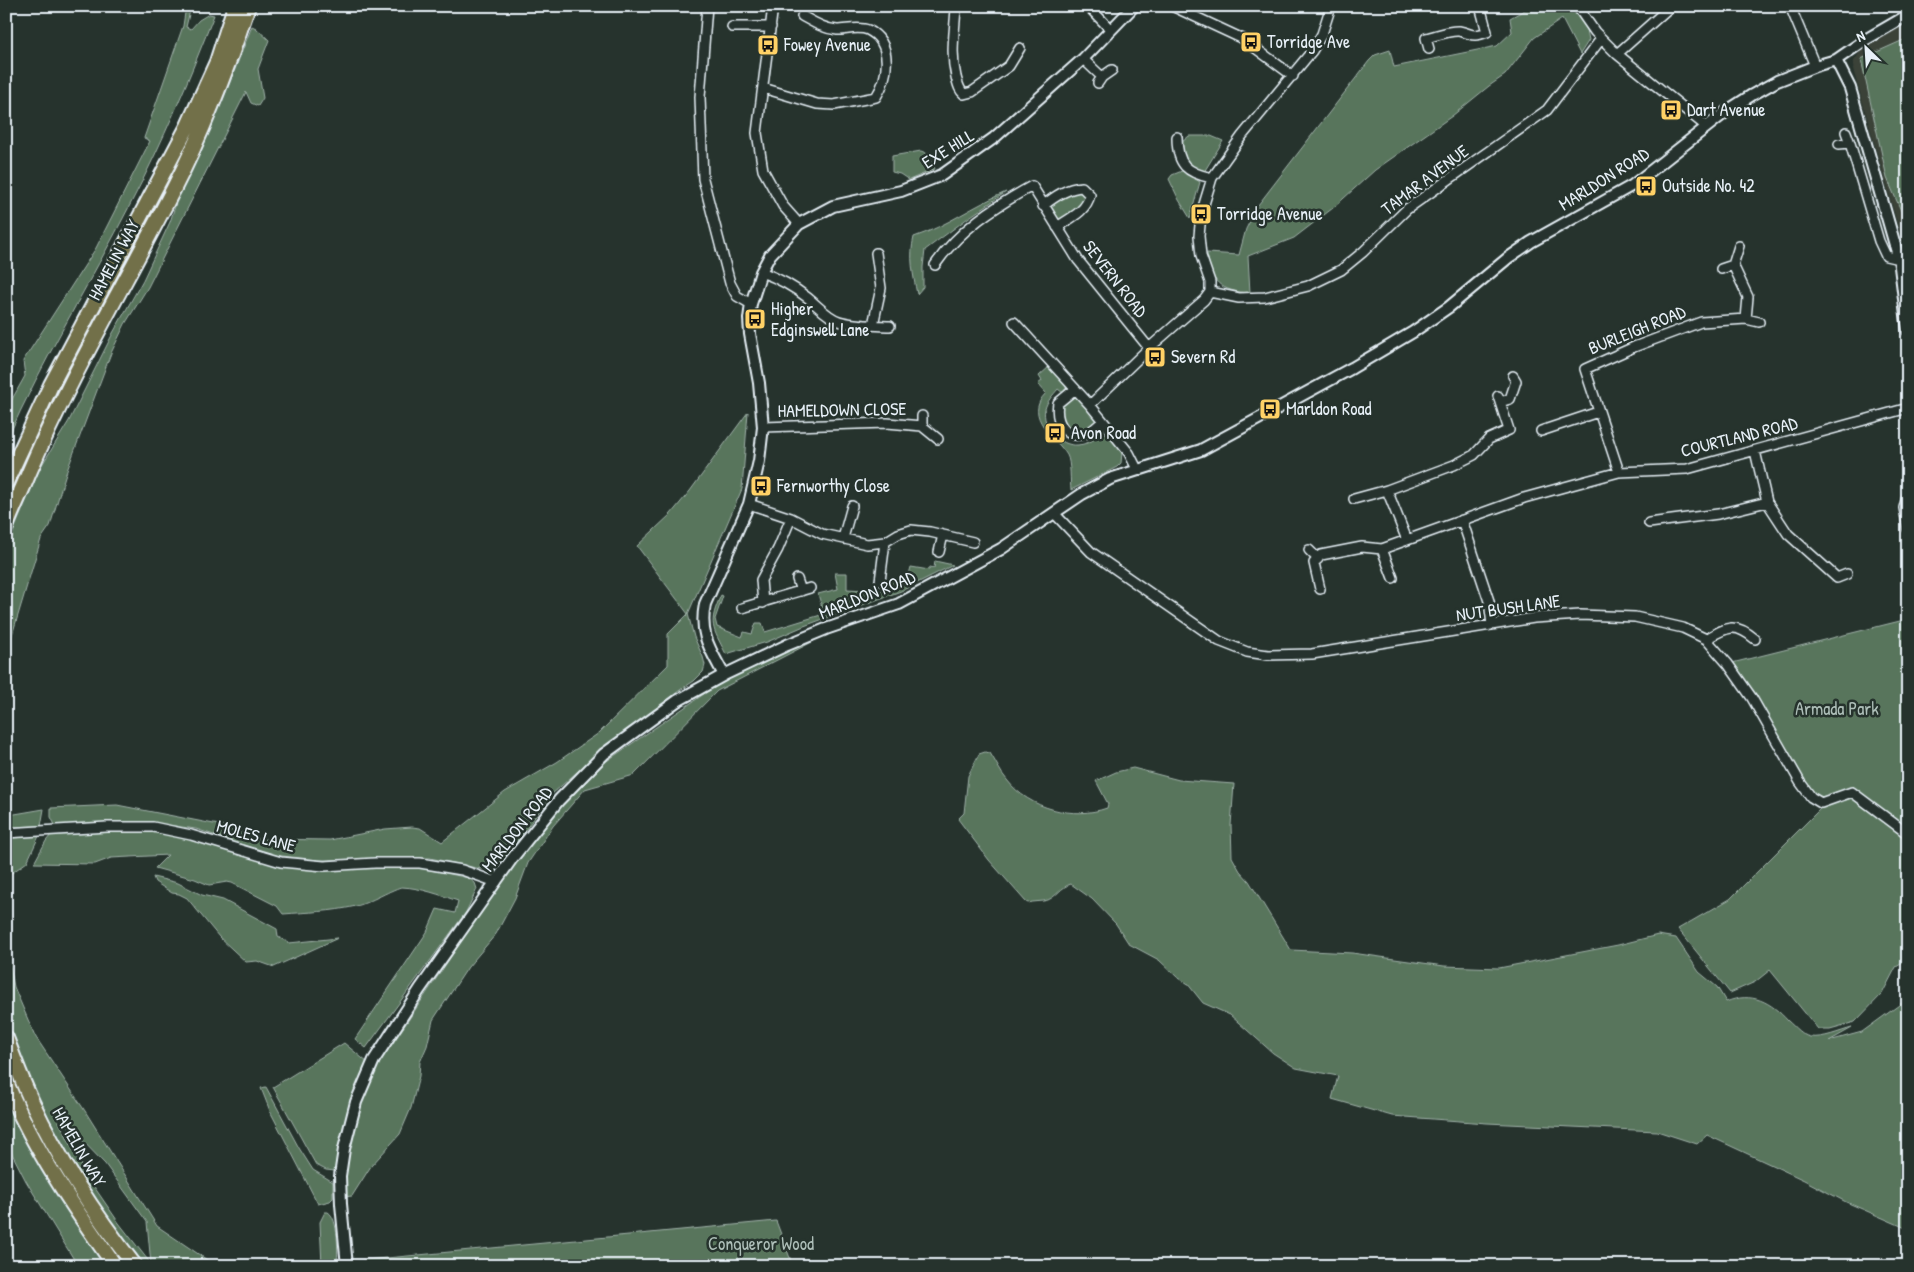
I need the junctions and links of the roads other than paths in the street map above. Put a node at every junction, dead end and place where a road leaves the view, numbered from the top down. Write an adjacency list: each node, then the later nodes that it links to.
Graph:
1 (235, 6): 68 (highway, HAMELIN WAY)
2 (248, 6): 79 (highway, HAMELIN WAY)
3 (707, 6): 46 (street)
4 (773, 6): 17 (street)
5 (956, 6): 20 (street)
6 (1088, 6): 18 (street)
7 (1134, 6): 18 (street, EXE HILL)
8 (1172, 6): 27 (street)
9 (1331, 6): 27 (street)
10 (1480, 6): 21 (street)
11 (1577, 6): 19 (street)
12 (1671, 6): 22 (street)
13 (1790, 6): 25 (street)
14 (1908, 15): 24 (street, MARLDON ROAD)
15 (802, 16): 28 (street)
16 (732, 27): 17 (street)
17 (770, 27): 28 (street)
18 (1111, 30): 23 (street, EXE HILL)
19 (1601, 39): 22 (street); 45 (street, TAMAR AVENUE)
20 (1020, 48)
21 (1429, 49)
22 (1617, 54): 29 (street)
23 (1083, 59): 26 (street); 36 (street, EXE HILL)
24 (1836, 60): 25 (street, MARLDON ROAD); 41 (street)
25 (1815, 66): 29 (street, MARLDON ROAD)
26 (1112, 70)
27 (1293, 76): 34 (street)
28 (763, 88): 36 (street)
29 (1707, 127): 66 (street, MARLDON ROAD)
30 (1846, 132): 32 (street)
31 (1177, 137): 34 (street)
32 (1850, 143): 33 (street); 41 (street)
33 (1839, 144)
34 (1212, 178): 45 (street)
35 (1043, 206): 37 (street, SEVERN ROAD); 37 (street); 40 (street, SEVERN ROAD)
36 (799, 224): 44 (street, EXE HILL)
37 (1057, 227): 53 (street, SEVERN ROAD)
38 (1739, 246): 42 (street)
39 (876, 253): 50 (street)
40 (936, 259)
41 (1899, 259): 52 (street)
42 (1733, 264): 43 (street); 47 (street)
43 (1721, 269)
44 (761, 272): 46 (street, EXE HILL); 50 (street)
45 (1210, 292): 53 (street)
46 (751, 304): 62 (street)
47 (1746, 319): 49 (street, BURLEIGH ROAD); 58 (street, BURLEIGH ROAD)
48 (1014, 322): 55 (street)
49 (1759, 322)
50 (873, 325): 51 (street)
51 (890, 326)
52 (1908, 331)
53 (1149, 348): 56 (street)
54 (1513, 376): 69 (street)
55 (1074, 389): 56 (street); 60 (street)
56 (1090, 405): 60 (street)
57 (1908, 408): 65 (street, COURTLAND ROAD)
58 (1598, 412): 63 (street); 67 (street, BURLEIGH ROAD)
59 (922, 416): 61 (street, HAMELDOWN CLOSE)
60 (1103, 421): 66 (street)
61 (922, 426): 62 (street, HAMELDOWN CLOSE); 64 (street, HAMELDOWN CLOSE)
62 (762, 427): 73 (street)
63 (1541, 431)
64 (938, 439)
65 (1756, 451): 67 (street, COURTLAND ROAD); 72 (street)
66 (1137, 469): 75 (street, MARLDON ROAD)
67 (1619, 472): 77 (street, COURTLAND ROAD)
68 (6, 482)
69 (1387, 490): 71 (street); 83 (street)
70 (1908, 493): 80 (street)
71 (1354, 499)
72 (1767, 502): 78 (street); 92 (street)
73 (749, 504): 76 (street); 102 (street)
74 (852, 506): 82 (street)
75 (1054, 513): 99 (street, NUT BUSH LANE); 102 (street, MARLDON ROAD)
76 (791, 518): 82 (street); 97 (street)
77 (1462, 520): 83 (street, COURTLAND ROAD); 99 (street)
78 (1649, 523)
79 (6, 527)
80 (1908, 529)
81 (943, 534): 84 (street); 85 (street); 88 (street)
82 (843, 538): 84 (street)
83 (1407, 540): 86 (street, COURTLAND ROAD)
84 (885, 542): 94 (street)
85 (973, 542)
86 (1382, 549): 89 (street, COURTLAND ROAD); 91 (street)
87 (1309, 550): 89 (street)
88 (939, 552)
89 (1318, 559): 96 (street)
90 (1847, 574): 92 (street)
91 (1394, 578)
92 (1837, 578): 95 (street)
93 (797, 579): 97 (street)
94 (880, 581)
95 (1833, 588)
96 (1320, 589)
97 (763, 604): 98 (street)
98 (742, 608)
99 (1492, 625): 100 (street, NUT BUSH LANE)
100 (1706, 639): 101 (street); 104 (street, NUT BUSH LANE)
101 (1755, 639)
102 (724, 675): 105 (street, MARLDON ROAD)
103 (6, 833): 105 (street, MOLES LANE)
104 (1908, 834)
105 (496, 882): 110 (street, MARLDON ROAD)
106 (6, 1038): 109 (highway, HAMELIN WAY)
107 (6, 1082): 108 (highway, HAMELIN WAY)
108 (115, 1266)
109 (135, 1266)
110 (347, 1266)

